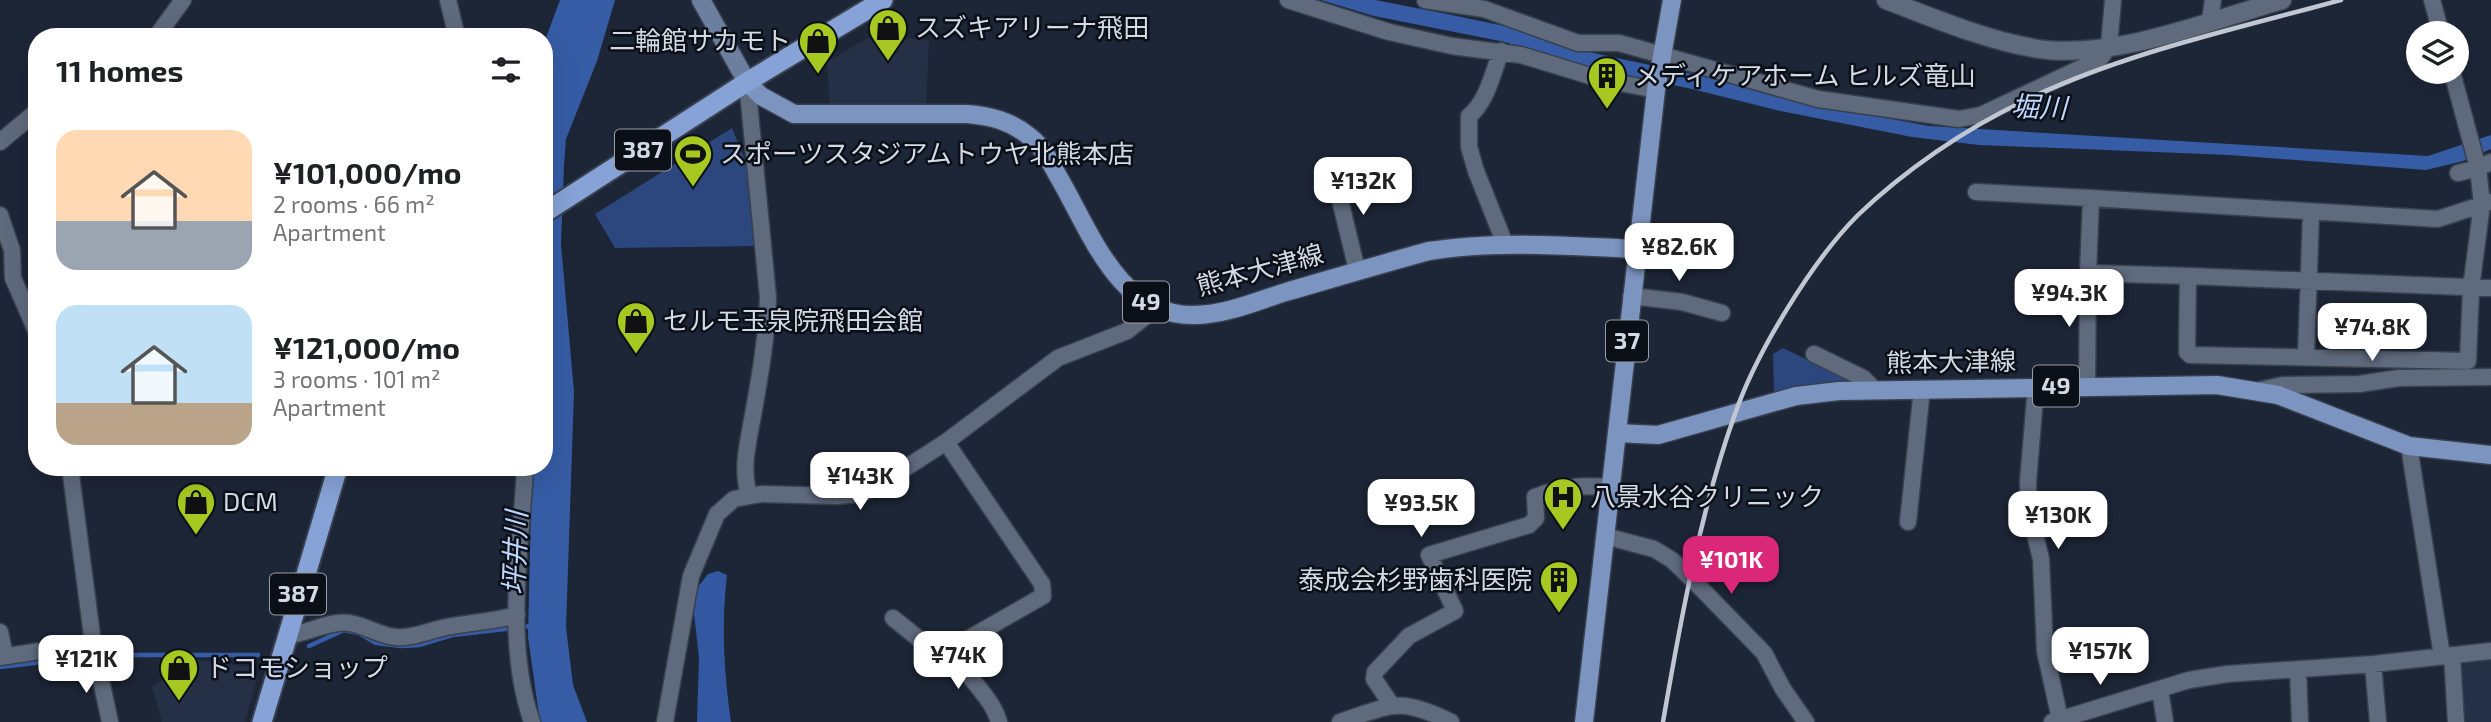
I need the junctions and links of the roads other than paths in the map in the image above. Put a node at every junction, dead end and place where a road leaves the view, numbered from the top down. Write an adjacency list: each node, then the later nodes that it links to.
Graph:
1 (183, 0): 15 (street)
2 (448, 0): 16 (street)
3 (701, 0): 20 (main road)
4 (883, 0): 20 (highway, 387)
5 (1288, 0): 18 (street)
6 (1425, 0): 19 (street)
7 (1672, 0): 19 (main road, 37)
8 (1886, 0): 17 (street)
9 (2113, 0): 17 (street)
10 (2213, 0): 13 (street)
11 (2282, 0): 13 (street)
12 (2432, 0): 14 (street)
13 (2210, 20): 17 (street)
14 (2438, 21)
15 (163, 28)
16 (455, 28)
17 (2109, 46): 19 (street)
18 (1502, 51): 22 (street); 34 (street)
19 (1660, 56): 22 (main road, 37)
20 (747, 82): 31 (highway, 387); 44 (main road, 49); 64 (street)
21 (2455, 84): 25 (street)
22 (1656, 88): 35 (main road, 37)
23 (28, 119): 24 (street)
24 (0, 142)
25 (2482, 164): 27 (street); 30 (street)
26 (1333, 171): 36 (street)
27 (2458, 173)
28 (1976, 192): 29 (street)
29 (2091, 198): 32 (street); 37 (street)
30 (2487, 202): 32 (street); 41 (street)
31 (553, 207)
32 (2311, 213): 40 (street)
33 (0, 215): 39 (street)
34 (1505, 244): 35 (main road, 熊本大津線 / 49); 36 (main road, 熊本大津線 / 49)
35 (1638, 249): 43 (main road, 37)
36 (1357, 271): 44 (main road, 熊本大津線 / 49)
37 (2088, 273): 38 (street); 52 (street)
38 (2188, 276): 40 (street); 48 (street)
39 (6, 280): 46 (street)
40 (2308, 280): 41 (street); 48 (street)
41 (2471, 288): 42 (street); 49 (street)
42 (2491, 288)
43 (1632, 296): 45 (street); 56 (main road, 37)
44 (1155, 309): 57 (street)
45 (1722, 313)
46 (28, 318)
47 (1814, 354): 54 (street)
48 (2306, 356): 49 (street)
49 (2468, 369): 50 (street); 55 (street)
50 (2491, 377)
51 (2036, 386): 52 (main road, 熊本大津線 / 49); 53 (main road, 熊本大津線 / 49); 80 (street)
52 (2087, 386): 55 (main road, 熊本大津線 / 49)
53 (1922, 388): 54 (main road, 熊本大津線 / 49); 65 (street)
54 (1874, 390): 56 (main road, 熊本大津線 / 49)
55 (2258, 391): 58 (main road, 熊本大津線 / 49)
56 (1617, 433): 63 (main road, 37)
57 (946, 442): 64 (street); 72 (street)
58 (2409, 446): 59 (main road, 熊本大津線 / 49); 75 (street)
59 (2491, 455)
60 (71, 476): 71 (street)
61 (335, 476): 70 (highway, 387)
62 (525, 476): 67 (street)
63 (1610, 487): 66 (main road, 37); 79 (street)
64 (749, 495): 84 (street)
65 (1908, 522)
66 (1605, 536): 88 (main road, 37); 89 (street)
67 (517, 615): 70 (street); 83 (street)
68 (892, 618): 72 (street)
69 (0, 632): 74 (street)
70 (286, 636): 82 (highway, 387)
71 (93, 643): 74 (street); 81 (street)
72 (954, 647): 85 (street)
73 (2491, 651): 75 (street)
74 (2, 656)
75 (2447, 656): 76 (street); 93 (street)
76 (2373, 664): 77 (street); 92 (street)
77 (2298, 669): 78 (street); 91 (street)
78 (2160, 689): 80 (street); 90 (street)
79 (1391, 704): 86 (street); 87 (street)
80 (2056, 721)
81 (110, 722)
82 (262, 722)
83 (532, 722)
84 (665, 722)
85 (999, 722)
86 (1340, 722)
87 (1451, 722)
88 (1584, 722)
89 (1806, 722)
90 (2165, 722)
91 (2300, 722)
92 (2378, 722)
93 (2456, 722)

